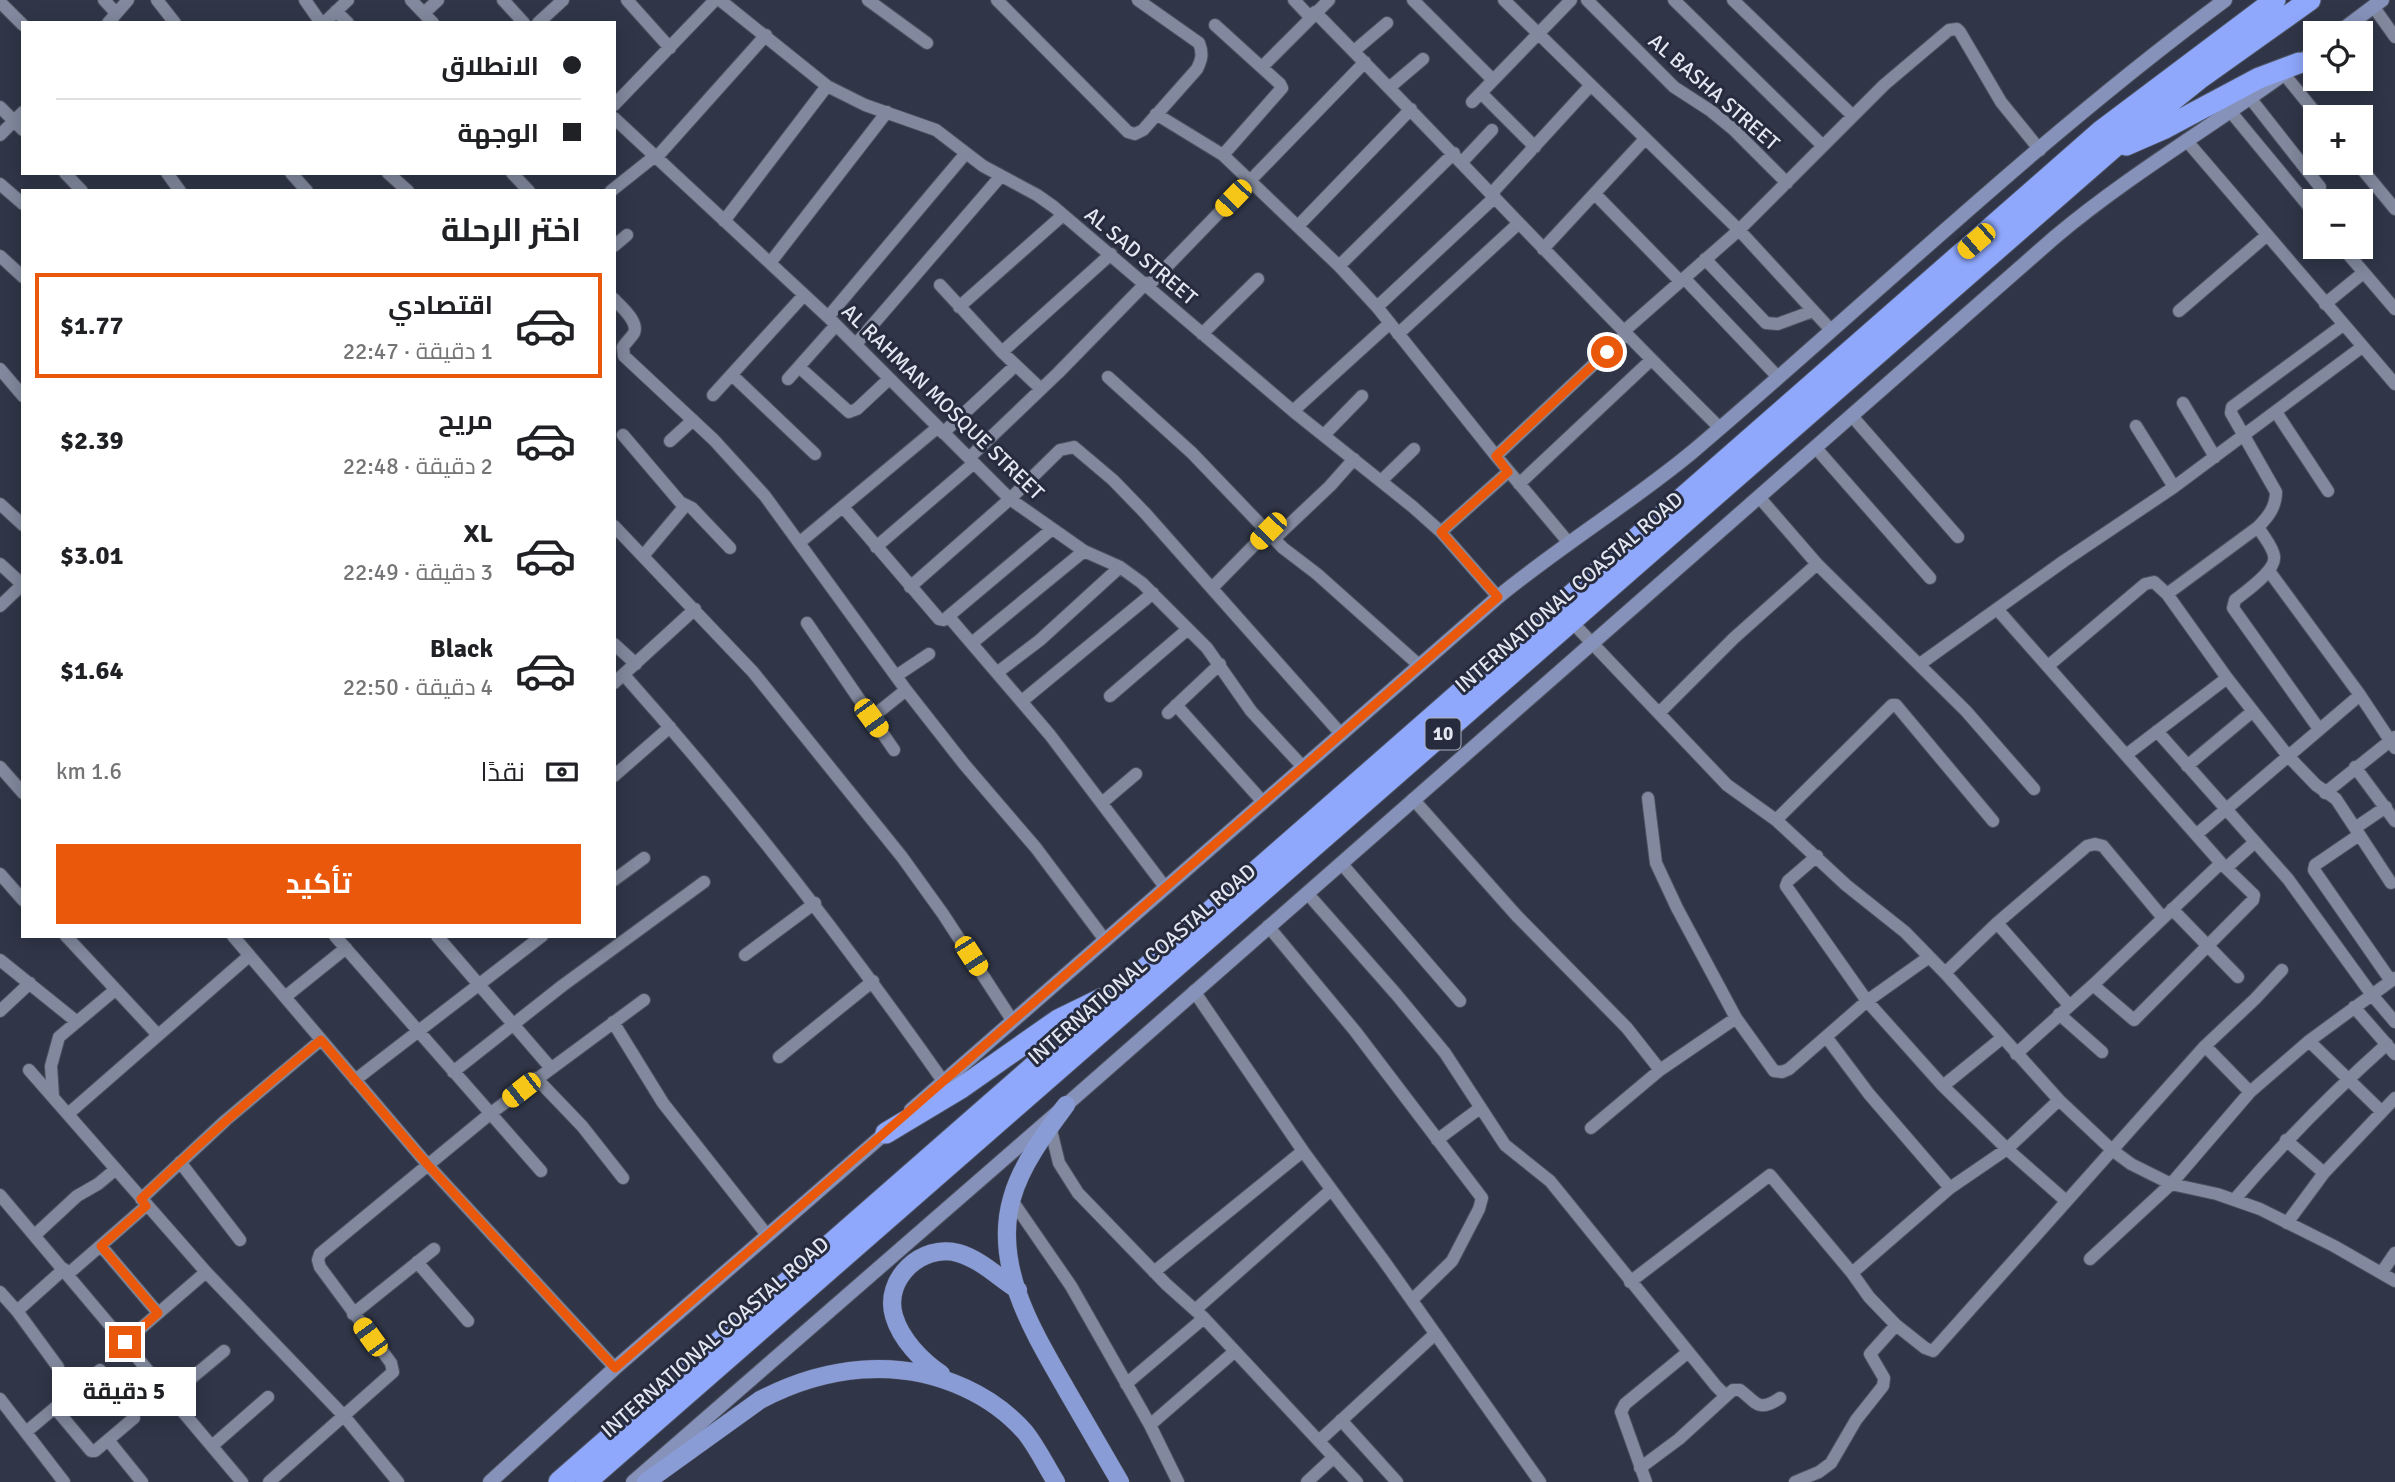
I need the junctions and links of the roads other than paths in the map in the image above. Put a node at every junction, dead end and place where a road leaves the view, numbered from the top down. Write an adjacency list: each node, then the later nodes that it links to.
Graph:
1 (104, 0): 30 (street)
2 (128, 0): 30 (street)
3 (156, 0): 32 (street)
4 (305, 0): 33 (street)
5 (348, 0): 28 (street)
6 (411, 0): 31 (street)
7 (438, 0): 31 (street)
8 (503, 0): 36 (street)
9 (563, 0): 37 (street)
10 (627, 0): 46 (street)
11 (717, 0): 43 (street, AL SAD STREET); 46 (street)
12 (868, 0): 45 (street)
13 (997, 0): 63 (street)
14 (1138, 0): 63 (street)
15 (1294, 0): 29 (street)
16 (1329, 0): 29 (street)
17 (1413, 0): 52 (street)
18 (1504, 0): 42 (street)
19 (1571, 0): 42 (street)
20 (1587, 0): 85 (street, AL BASHA STREET)
21 (1674, 0): 71 (street)
22 (1733, 0): 64 (street)
23 (2225, 0): 74 (street)
24 (2275, 0): 294 (highway, INTERNATIONAL COASTAL ROAD / 10)
25 (2310, 0): 73 (highway, INTERNATIONAL COASTAL ROAD / 10)
26 (0, 2): 39 (street)
27 (2377, 3): 38 (street); 44 (street)
28 (336, 11): 34 (street); 35 (street)
29 (1313, 15): 47 (street); 51 (street)
30 (112, 18)
31 (428, 18)
32 (173, 21)
33 (321, 21)
34 (324, 21)
35 (346, 21)
36 (522, 21)
37 (540, 21)
38 (2354, 21)
39 (21, 23)
40 (1387, 23): 47 (street)
41 (1214, 25): 51 (street)
42 (1538, 34): 52 (street); 54 (street)
43 (766, 35): 53 (street, AL SAD STREET); 77 (street)
44 (2395, 37)
45 (927, 43)
46 (670, 48): 57 (street)
47 (1354, 51): 49 (street)
48 (1423, 59): 55 (street)
49 (1365, 62): 55 (street); 84 (street)
50 (2299, 63): 56 (street); 58 (street); 73 (highway)
51 (1262, 67): 76 (street)
52 (1493, 80): 72 (street)
53 (827, 86): 62 (street, AL SAD STREET); 98 (street)
54 (1590, 86): 69 (street); 72 (street)
55 (1390, 87): 60 (street)
56 (2250, 98): 61 (street); 87 (street)
57 (616, 103)
58 (2315, 105)
59 (0, 107): 66 (street)
60 (1411, 109): 78 (street); 100 (street)
61 (2231, 111): 70 (street); 94 (street)
62 (887, 112): 75 (street, AL SAD STREET); 110 (street)
63 (1156, 114): 76 (street)
64 (1853, 116): 71 (street); 74 (street)
65 (616, 120): 77 (street, AL RAHMAN MOSQUE STREET)
66 (20, 121): 68 (street)
67 (1492, 130): 78 (street)
68 (0, 135)
69 (1645, 139): 92 (street); 101 (street)
70 (2186, 140): 103 (street); 152 (street)
71 (1823, 146): 85 (street)
72 (1535, 147): 93 (street)
73 (2113, 148): 207 (highway, INTERNATIONAL COASTAL ROAD / 10)
74 (2040, 150): 129 (street)
75 (966, 153): 83 (street, AL SAD STREET); 126 (street)
76 (1223, 155): 84 (street)
77 (656, 157): 91 (street); 98 (street, AL RAHMAN MOSQUE STREET)
78 (1458, 157): 93 (street); 111 (street)
79 (67, 175): 88 (street)
80 (293, 175): 89 (street)
81 (514, 175): 90 (street)
82 (2367, 175): 96 (street)
83 (1000, 177): 97 (street, AL SAD STREET); 132 (street)
84 (1250, 181): 100 (street); 116 (street)
85 (1787, 183): 101 (street)
86 (0, 184): 95 (street)
87 (2320, 187)
88 (80, 189)
89 (305, 189)
90 (527, 189)
91 (614, 189)
92 (1595, 194): 105 (street); 115 (street)
93 (1493, 196): 99 (street); 122 (street)
94 (2303, 200)
95 (21, 202)
96 (2395, 209)
97 (1063, 215): 106 (street, AL SAD STREET); 121 (street)
98 (724, 221): 110 (street, AL RAHMAN MOSQUE STREET)
99 (1519, 223): 105 (street); 128 (street)
100 (1298, 226): 111 (street)
101 (1739, 230): 108 (street); 124 (street)
102 (627, 235): 104 (street)
103 (2266, 236): 120 (street); 125 (street)
104 (616, 244)
105 (1543, 249): 130 (street)
106 (1111, 254): 116 (street, AL SAD STREET); 134 (street)
107 (0, 256): 113 (street)
108 (1705, 259): 115 (street); 124 (street)
109 (2352, 259): 112 (street)
110 (770, 263): 118 (street, AL RAHMAN MOSQUE STREET)
111 (1339, 267): 122 (street)
112 (2363, 273): 120 (street); 123 (street)
113 (21, 275)
114 (1258, 279): 131 (street)
115 (1682, 280): 130 (street); 141 (street)
116 (1147, 284): 131 (street, AL SAD STREET); 145 (street)
117 (940, 285): 121 (street)
118 (804, 295): 126 (street, AL RAHMAN MOSQUE STREET); 139 (street)
119 (616, 301): 153 (street)
120 (2325, 304): 127 (street)
121 (959, 307): 134 (street)
122 (1377, 307): 128 (street)
123 (2395, 309)
124 (1813, 311): 129 (street)
125 (2179, 311)
126 (832, 321): 132 (street, AL RAHMAN MOSQUE STREET); 137 (street)
127 (2343, 325): 133 (street); 159 (street)
128 (1394, 329): 150 (street); 164 (street)
129 (1831, 330): 141 (street)
130 (1624, 333): 135 (street); 164 (street)
131 (1202, 334): 150 (street, AL SAD STREET)
132 (856, 344): 143 (street, AL RAHMAN MOSQUE STREET)
133 (2362, 347): 144 (street); 151 (street)
134 (1002, 352): 136 (street)
135 (1651, 360): 155 (street); 170 (street)
136 (1016, 365): 145 (street); 156 (street)
137 (799, 367): 142 (street); 143 (street)
138 (0, 369): 146 (street)
139 (732, 375): 147 (street); 163 (street)
140 (1108, 377): 183 (street)
141 (1778, 377): 155 (street)
142 (788, 379)
143 (889, 379): 156 (street, AL RAHMAN MOSQUE STREET)
144 (2395, 384)
145 (1041, 389): 167 (street)
146 (21, 394)
147 (713, 395)
148 (1362, 396): 158 (street)
149 (2183, 403): 165 (street)
150 (1293, 411): 158 (street, AL SAD STREET)
151 (2276, 412): 159 (street); 172 (street)
152 (1851, 415): 161 (street); 184 (street)
153 (693, 420): 160 (street); 185 (street)
154 (2136, 426): 171 (street)
155 (1720, 428): 186 (street)
156 (940, 431): 167 (street, AL RAHMAN MOSQUE STREET); 177 (street)
157 (622, 435): 176 (street)
158 (1324, 435): 166 (street, AL SAD STREET)
159 (2244, 436): 165 (street); 179 (street)
160 (670, 441)
161 (1815, 447): 173 (street); 195 (street)
162 (1414, 449): 169 (street)
163 (816, 454)
164 (1496, 456): 168 (street)
165 (2215, 457): 171 (street)
166 (1353, 459): 169 (street, AL SAD STREET); 183 (street)
167 (971, 461): 174 (street, AL RAHMAN MOSQUE STREET); 187 (street)
168 (1508, 472): 170 (street); 182 (street)
169 (1381, 481): 182 (street, AL SAD STREET)
170 (1519, 484): 186 (street)
171 (2174, 487): 205 (street)
172 (2328, 491)
173 (1759, 497): 192 (street); 211 (street)
174 (1010, 499): 181 (street, AL RAHMAN MOSQUE STREET); 198 (street); 199 (street)
175 (0, 504): 178 (street)
176 (685, 506): 188 (street); 190 (street)
177 (843, 507): 185 (street); 187 (street)
178 (21, 523)
179 (2258, 527): 194 (street); 201 (street)
180 (616, 528): 190 (street)
181 (1051, 530): 189 (street, AL RAHMAN MOSQUE STREET); 206 (street)
182 (1441, 532): 202 (street, AL SAD STREET)
183 (1271, 534): 199 (street); 217 (street)
184 (1958, 537)
185 (799, 543): 220 (street)
186 (1569, 543): 202 (street)
187 (876, 547): 198 (street)
188 (730, 548)
189 (1084, 551): 193 (street, AL RAHMAN MOSQUE STREET); 210 (street)
190 (643, 556): 204 (street)
191 (0, 564): 196 (street)
192 (1817, 564): 216 (street); 228 (street)
193 (1120, 567): 200 (street, AL RAHMAN MOSQUE STREET); 219 (street)
194 (2269, 571): 224 (street); 231 (street)
195 (1930, 578)
196 (21, 583)
197 (21, 587): 203 (street)
198 (910, 587): 206 (street)
199 (1212, 588): 233 (street)
200 (1153, 593): 209 (street, AL RAHMAN MOSQUE STREET); 226 (street)
201 (2166, 594): 218 (street); 221 (street)
202 (1498, 597): 217 (street)
203 (0, 606)
204 (695, 609): 214 (street); 307 (street)
205 (1997, 609): 216 (street); 218 (street)
206 (949, 617): 210 (street)
207 (1572, 622): 211 (street); 421 (highway, INTERNATIONAL COASTAL ROAD / 10)
208 (807, 623): 229 (street)
209 (1188, 629): 215 (street, AL RAHMAN MOSQUE STREET); 225 (street)
210 (972, 643): 219 (street)
211 (1593, 643): 228 (street); 248 (street)
212 (616, 646): 214 (street)
213 (929, 654): 220 (street)
214 (636, 664): 222 (street)
215 (1220, 664): 240 (street, AL RAHMAN MOSQUE STREET); 250 (street)
216 (1920, 664): 244 (street)
217 (1420, 666): 233 (street)
218 (2048, 666): 236 (street)
219 (998, 672): 226 (street)
220 (896, 676): 223 (street)
221 (2227, 678): 227 (street); 232 (street)
222 (619, 679): 230 (street)
223 (906, 690): 229 (street); 279 (street)
224 (2360, 695): 231 (street); 234 (street)
225 (1110, 696)
226 (1022, 701): 249 (street)
227 (2253, 711): 237 (street); 238 (street)
228 (1658, 713): 253 (street)
229 (871, 718): 235 (street)
230 (670, 727): 242 (street); 270 (street)
231 (2319, 729): 237 (street)
232 (2157, 731): 236 (street); 238 (street)
233 (1341, 734): 240 (street)
234 (2393, 741): 241 (street)
235 (894, 750)
236 (2126, 755): 257 (street)
237 (2288, 756): 246 (street); 252 (street)
238 (2187, 766): 252 (street)
239 (0, 767): 245 (street)
240 (1303, 767): 250 (street)
241 (2356, 767): 246 (street); 251 (street)
242 (616, 774)
243 (1136, 774): 249 (street)
244 (2034, 789)
245 (21, 791)
246 (2325, 793): 256 (street)
247 (1648, 798): 306 (street)
248 (1413, 799): 261 (street); 325 (street)
249 (1103, 802): 267 (street)
250 (1263, 802): 267 (street)
251 (2386, 807): 255 (street); 256 (street)
252 (2225, 810): 257 (street); 258 (street)
253 (1776, 820): 254 (street); 259 (street)
254 (1993, 821)
255 (2395, 821)
256 (2357, 831): 266 (street); 289 (street)
257 (2197, 834): 262 (street)
258 (2255, 842): 262 (street); 297 (street)
259 (1817, 856): 284 (street); 301 (street)
260 (643, 858): 264 (street)
261 (1341, 863): 268 (street); 300 (street)
262 (2224, 866): 271 (street); 280 (street)
263 (0, 874): 269 (street)
264 (616, 878)
265 (704, 882): 311 (street)
266 (2391, 883)
267 (1165, 887): 279 (street)
268 (1307, 893): 273 (street); 337 (street)
269 (21, 898)
270 (815, 903): 282 (street); 290 (street)
271 (2167, 914): 272 (street); 280 (street); 293 (street)
272 (1997, 923): 287 (street); 302 (street)
273 (1268, 926): 296 (street); 344 (street)
274 (68, 938): 295 (street)
275 (235, 938): 283 (street)
276 (337, 938): 281 (street)
277 (440, 938): 292 (street)
278 (539, 938): 292 (street)
279 (1105, 940): 307 (street)
280 (2207, 944): 288 (street); 293 (street)
281 (346, 948): 298 (street); 312 (street)
282 (746, 955)
283 (249, 956): 298 (street); 313 (street)
284 (1929, 957): 287 (street); 301 (street)
285 (0, 960): 291 (street)
286 (2282, 970): 318 (street)
287 (1945, 973): 315 (street)
288 (2238, 977)
289 (2393, 980): 297 (street)
290 (873, 981): 322 (street); 330 (street)
291 (30, 984): 304 (street); 308 (street)
292 (479, 984): 311 (street); 312 (street)
293 (2093, 985): 302 (street)
294 (1122, 989): 343 (highway); 420 (highway, INTERNATIONAL COASTAL ROAD / 10)
295 (115, 990): 308 (street); 313 (street)
296 (1194, 991): 336 (street); 348 (street)
297 (2372, 995): 303 (street); 310 (street)
298 (285, 997): 316 (street)
299 (644, 1000): 309 (street)
300 (1460, 1001)
301 (1867, 1001): 314 (street); 331 (street)
302 (2069, 1005): 305 (street)
303 (2354, 1007): 317 (street); 319 (street)
304 (0, 1011)
305 (2059, 1014): 320 (street); 321 (street)
306 (1737, 1018): 314 (street); 325 (street)
307 (1012, 1020): 330 (street)
308 (77, 1022): 333 (street)
309 (614, 1022): 323 (street); 364 (street)
310 (2395, 1022)
311 (514, 1026): 323 (street); 326 (street)
312 (418, 1031): 326 (street); 329 (street)
313 (158, 1035): 340 (street)
314 (1827, 1038): 356 (street)
315 (2002, 1038): 321 (street); 331 (street)
316 (321, 1040): 329 (street); 349 (street)
317 (2309, 1041): 328 (street); 332 (street)
318 (2205, 1046): 332 (street); 347 (street)
319 (2391, 1049): 328 (street)
320 (2102, 1052)
321 (2016, 1054): 335 (street)
322 (779, 1057)
323 (550, 1067): 327 (street)
324 (29, 1070): 333 (street)
325 (1660, 1070): 342 (street)
326 (453, 1072): 339 (street)
327 (536, 1078): 339 (street); 354 (street)
328 (2348, 1079): 338 (street); 345 (street)
329 (355, 1080): 350 (street)
330 (943, 1081): 343 (street)
331 (1943, 1086): 346 (street)
332 (2250, 1092): 355 (street)
333 (53, 1097): 340 (street)
334 (2395, 1098): 338 (street)
335 (2059, 1100): 346 (street); 347 (street)
336 (1066, 1105): 341 (main road); 422 (street)
337 (1480, 1108): 344 (street); 378 (street)
338 (2381, 1111): 353 (street)
339 (491, 1113): 350 (street); 352 (street)
340 (68, 1114): 351 (street)
341 (1050, 1126): 359 (main road); 374 (street)
342 (1591, 1128)
343 (886, 1133): 364 (street)
344 (1437, 1140): 381 (street)
345 (2286, 1140): 353 (street); 360 (street)
346 (2007, 1149): 356 (street); 361 (street)
347 (2112, 1150): 355 (street); 361 (street)
348 (1303, 1151): 357 (street); 374 (street)
349 (180, 1162): 362 (street); 366 (street)
350 (427, 1164): 384 (street); 394 (street)
351 (116, 1169): 362 (street); 365 (street)
352 (541, 1171)
353 (2325, 1173): 363 (street)
354 (623, 1178)
355 (2171, 1184): 360 (street); 370 (street)
356 (1950, 1188): 376 (street)
357 (1331, 1190): 381 (street); 385 (street)
358 (0, 1195): 365 (street)
359 (1011, 1199): 379 (main road); 397 (street)
360 (2235, 1199): 363 (street)
361 (2066, 1201): 387 (street)
362 (144, 1203): 367 (street); 373 (street)
363 (2287, 1223): 375 (street)
364 (767, 1235): 394 (street)
365 (35, 1236): 372 (street)
366 (240, 1240)
367 (101, 1246): 372 (street); 383 (street)
368 (434, 1249): 371 (street)
369 (2395, 1254): 375 (street)
370 (2090, 1259)
371 (417, 1262): 384 (street); 386 (street)
372 (66, 1272): 382 (street); 389 (street)
373 (206, 1272): 383 (street); 404 (street)
374 (1154, 1272): 385 (street)
375 (2382, 1272): 377 (street)
376 (1852, 1273): 378 (street); 387 (street)
377 (2395, 1281)
378 (1630, 1282): 392 (street)
379 (1018, 1290): 396 (main road); 425 (main road)
380 (2, 1297): 382 (street)
381 (1412, 1300): 388 (street)
382 (17, 1311): 393 (street)
383 (158, 1313): 389 (street)
384 (353, 1314): 404 (street)
385 (1199, 1314): 391 (street); 397 (street)
386 (468, 1321)
387 (1896, 1325): 432 (street)
388 (1435, 1334): 406 (street); 430 (street)
389 (125, 1342): 398 (street)
390 (224, 1351): 398 (street)
391 (1234, 1352): 407 (street); 410 (street)
392 (1688, 1353): 399 (street); 413 (street)
393 (58, 1367)
394 (615, 1368): 419 (street)
395 (100, 1370): 403 (street)
396 (956, 1384): 423 (main road); 424 (main road)
397 (1126, 1384): 407 (street)
398 (170, 1396): 411 (street)
399 (1726, 1396): 401 (street); 413 (street)
400 (268, 1397): 411 (street)
401 (1780, 1398)
402 (0, 1399): 408 (street)
403 (55, 1408): 408 (street); 409 (street)
404 (344, 1416): 417 (street); 418 (street)
405 (134, 1418): 409 (street)
406 (1341, 1420): 410 (street); 429 (street)
407 (1150, 1425): 426 (street)
408 (26, 1432): 414 (street)
409 (108, 1440): 415 (street)
410 (1320, 1440): 412 (street)
411 (212, 1446): 416 (street)
412 (1334, 1457): 427 (street); 428 (street)
413 (1640, 1468): 431 (street)
414 (64, 1482)
415 (142, 1482)
416 (242, 1482)
417 (269, 1482)
418 (398, 1482)
419 (491, 1482)
420 (559, 1482)
421 (586, 1482)
422 (633, 1482)
423 (646, 1482)
424 (1056, 1482)
425 (1120, 1482)
426 (1178, 1482)
427 (1307, 1482)
428 (1357, 1482)
429 (1397, 1482)
430 (1539, 1482)
431 (1646, 1482)
432 (1795, 1482)

